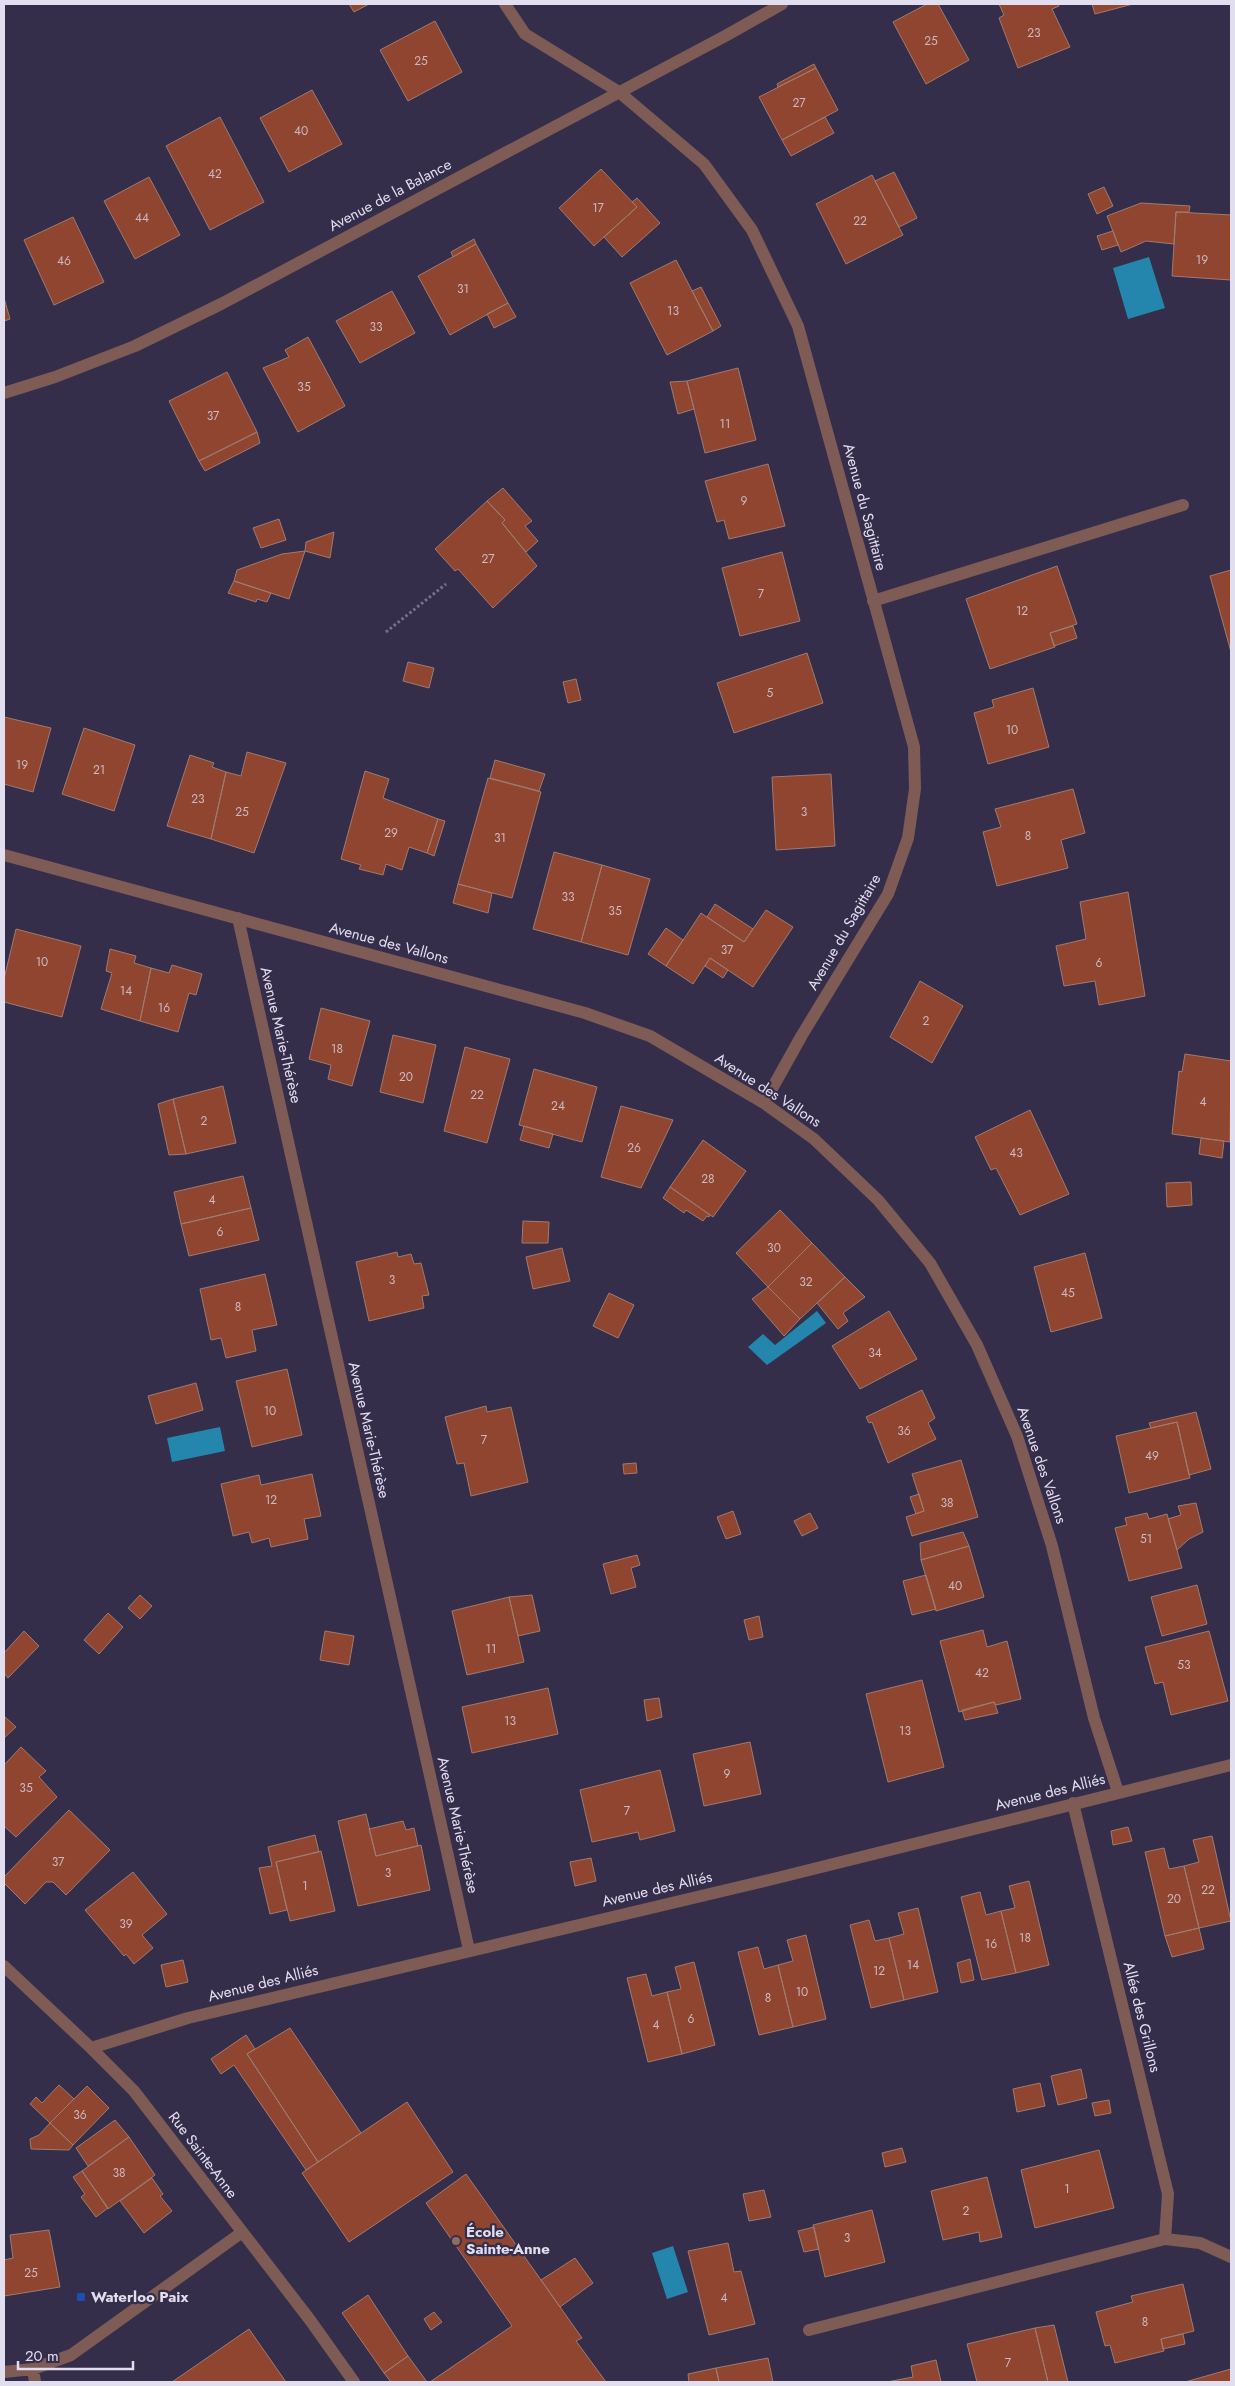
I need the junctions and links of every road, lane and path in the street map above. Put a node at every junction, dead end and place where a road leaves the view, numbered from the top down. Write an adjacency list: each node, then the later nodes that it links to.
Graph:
1 (505, 4): 3 (street, Avenue du Sagittaire)
2 (782, 4): 3 (street, Avenue de la Balance)
3 (619, 92): 4 (street, Avenue de la Balance); 7 (street, Avenue du Sagittaire)
4 (4, 393)
5 (1183, 505): 7 (street)
6 (446, 584): 8 (path)
7 (873, 601): 11 (street, Avenue du Sagittaire)
8 (386, 632)
9 (4, 855): 10 (street, Avenue des Vallons)
10 (238, 918): 11 (street, Avenue des Vallons); 15 (street, Avenue Marie-Thérèse)
11 (764, 1103): 13 (street, Avenue des Vallons)
12 (1231, 1765): 13 (street, Avenue des Alliés)
13 (1118, 1792): 14 (street, Avenue des Alliés)
14 (1073, 1803): 15 (street, Avenue des Alliés); 19 (street, Allée des Grillons)
15 (469, 1950): 17 (street, Avenue des Alliés)
16 (4, 1966): 17 (street, Rue Sainte-Anne)
17 (91, 2048): 18 (street, Rue Sainte-Anne)
18 (241, 2233): 22 (street); 25 (street, Rue Sainte-Anne)
19 (1165, 2239): 20 (street); 21 (street)
20 (1231, 2257)
21 (809, 2330)
22 (33, 2368): 23 (street); 24 (street)
23 (4, 2372)
24 (34, 2382)
25 (354, 2382)

